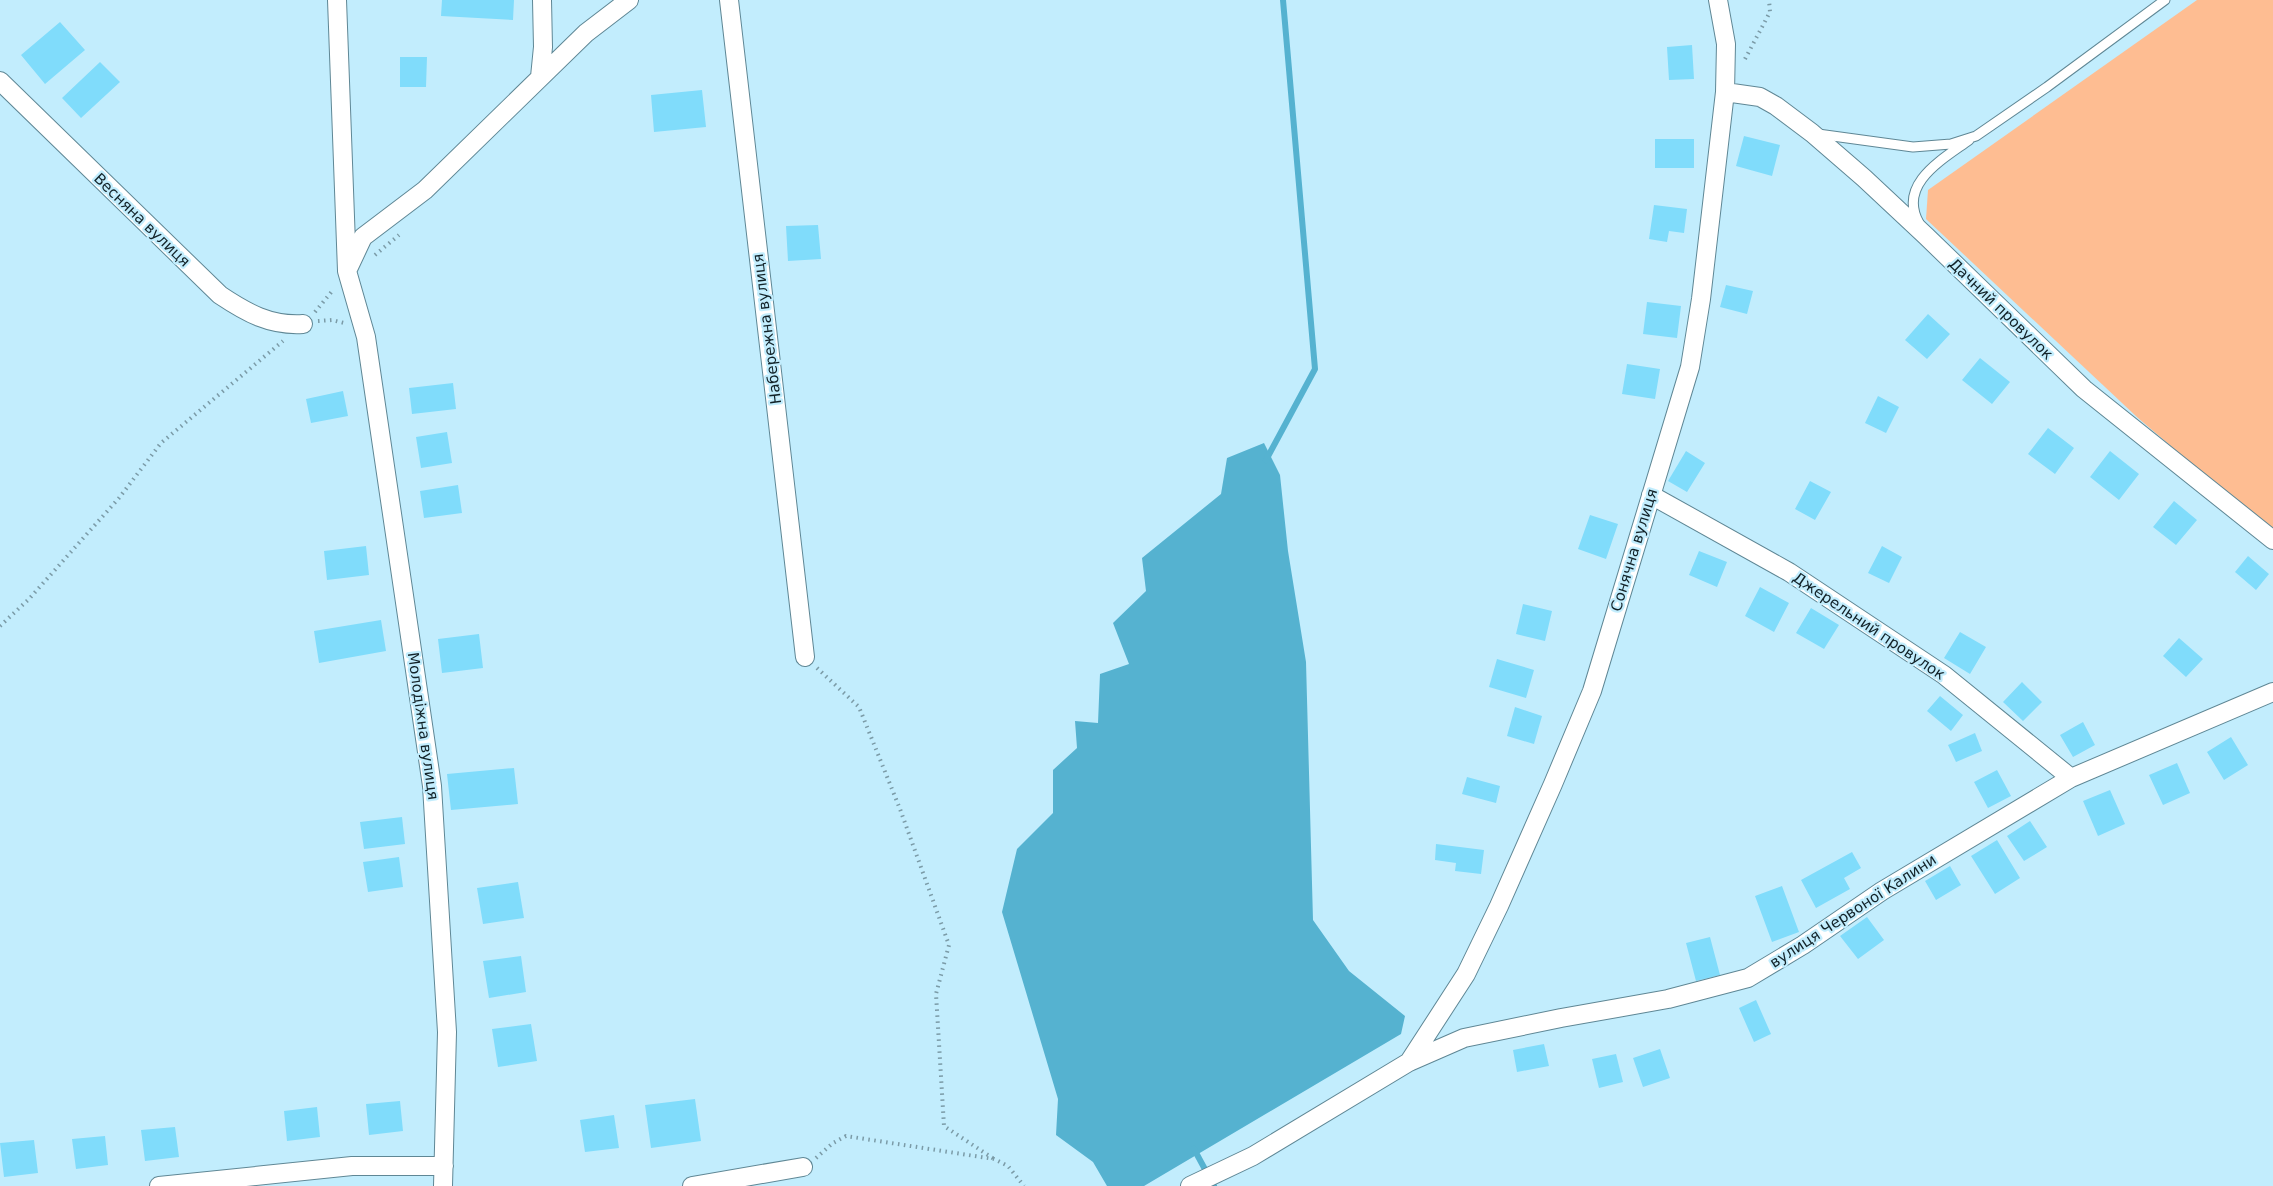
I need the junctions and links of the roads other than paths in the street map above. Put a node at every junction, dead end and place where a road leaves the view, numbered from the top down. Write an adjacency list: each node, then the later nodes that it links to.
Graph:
1 (337, 0): 13 (street, Молодіжна вулиця)
2 (542, 0): 7 (street)
3 (629, 0): 7 (street)
4 (729, 0): 17 (street, Набережна вулиця)
5 (1718, 0): 9 (street, Сонячна вулиця)
6 (2165, 0): 11 (lane)
7 (540, 77): 13 (street)
8 (0, 81): 14 (street, Весняна вулиця)
9 (1725, 92): 10 (street, Дачний провулок); 15 (street, Сонячна вулиця)
10 (1812, 134): 11 (lane); 12 (street, Дачний провулок)
11 (1976, 136): 12 (lane)
12 (1926, 236): 16 (street, Дачний провулок)
13 (347, 271): 21 (street, Молодіжна вулиця)
14 (303, 324)
15 (1651, 495): 19 (street, Джерельний провулок); 20 (street, Сонячна вулиця)
16 (2273, 540)
17 (805, 657)
18 (2273, 692): 19 (street, вулиця Червоної Калини)
19 (2071, 778): 20 (street, вулиця Червоної Калини)
20 (1409, 1062): 26 (street, вулиця Червоної Калини)
21 (444, 1166): 23 (street); 24 (street, Молодіжна вулиця)
22 (803, 1167): 25 (street)
23 (159, 1186)
24 (443, 1186)
25 (692, 1186)
26 (1190, 1186)

